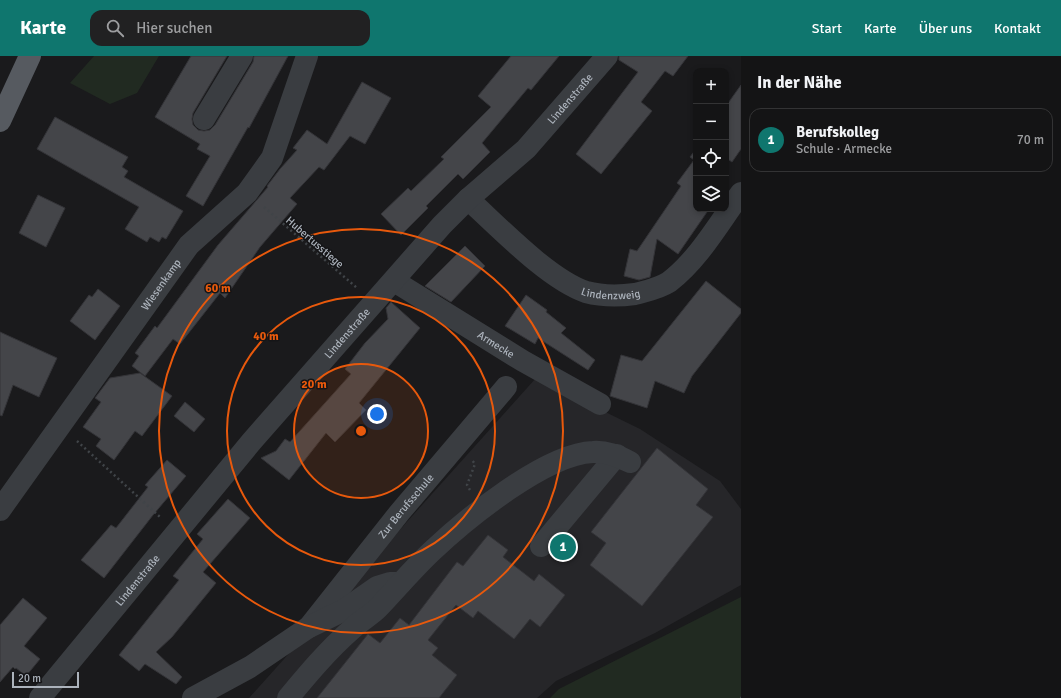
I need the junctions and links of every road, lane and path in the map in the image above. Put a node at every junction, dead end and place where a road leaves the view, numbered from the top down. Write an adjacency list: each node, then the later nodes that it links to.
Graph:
1 (30, 56): 6 (main road)
2 (242, 56): 5 (street)
3 (307, 56): 7 (street, Wiesenkamp)
4 (607, 56): 9 (street, Lindenstraße)
5 (204, 120)
6 (0, 121)
7 (247, 193): 11 (path, Hubertusstiege); 14 (street, Wiesenkamp)
8 (741, 193): 9 (street, Lindenzweig)
9 (468, 199): 10 (street, Lindenstraße)
10 (394, 281): 11 (street, Lindenstraße); 13 (street, Armecke)
11 (374, 303): 18 (street, Lindenstraße)
12 (506, 387): 15 (street, Zur Berufsschule)
13 (600, 404)
14 (60, 426): 16 (street, Wiesenkamp); 18 (path)
15 (456, 445): 17 (path); 21 (street, Zur Berufsschule)
16 (0, 510)
17 (479, 512): 19 (street); 20 (street)
18 (176, 532): 22 (street, Lindenstraße)
19 (541, 546)
20 (402, 583): 21 (street, Zur Berufsschule); 24 (street)
21 (309, 627): 23 (street, Zur Berufsschule)
22 (40, 698)
23 (193, 698)
24 (288, 698)

